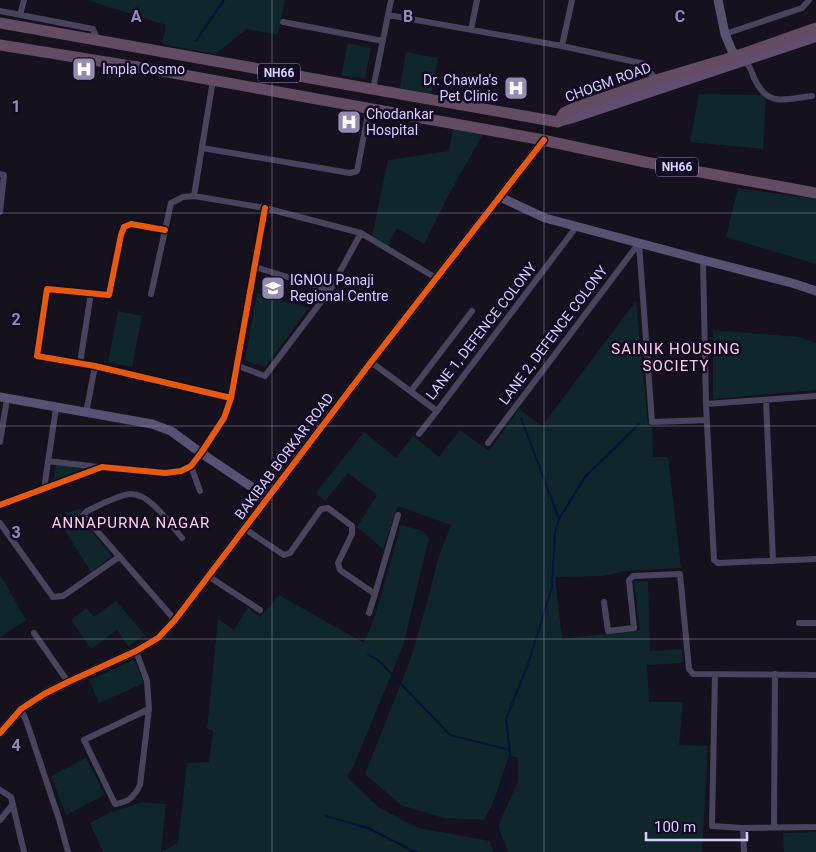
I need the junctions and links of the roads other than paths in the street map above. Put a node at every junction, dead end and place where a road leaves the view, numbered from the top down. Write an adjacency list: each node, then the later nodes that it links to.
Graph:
1 (24, 0): 8 (street)
2 (391, 0): 9 (street)
3 (477, 0): 13 (street)
4 (572, 0): 19 (street)
5 (718, 0): 14 (street)
6 (809, 0): 14 (street)
7 (0, 11): 8 (street)
8 (20, 15): 16 (street)
9 (388, 16): 13 (street); 17 (street)
10 (283, 22): 17 (street)
11 (0, 23): 16 (highway, NH66)
12 (816, 28): 20 (highway, CHOGM ROAD)
13 (470, 30): 19 (street)
14 (725, 34): 20 (street)
15 (816, 37): 20 (main road, CHOGM ROAD)
16 (98, 41): 23 (highway, NH66)
17 (383, 41): 23 (street)
18 (0, 45): 21 (highway, NH66)
19 (562, 46): 22 (street)
20 (741, 59): 22 (highway, CHOGM ROAD); 24 (street)
21 (213, 80): 25 (highway, NH66); 27 (street)
22 (658, 84): 23 (highway, CHOGM ROAD / NH66)
23 (373, 89)
24 (812, 96)
25 (369, 109): 26 (highway, NH66); 27 (street)
26 (544, 140): 29 (highway, NH66); 31 (street, BAKIBAB BORKAR ROAD)
27 (202, 148): 30 (street)
28 (0, 174): 33 (street)
29 (816, 193)
30 (194, 196): 32 (street); 35 (street)
31 (500, 197): 34 (street); 40 (street, BAKIBAB BORKAR ROAD)
32 (265, 208): 36 (street); 39 (street)
33 (0, 212)
34 (578, 226): 37 (street); 57 (street, LANE 1, DEFENCE COLONY)
35 (164, 230): 43 (street); 44 (street)
36 (361, 233): 40 (street); 41 (street)
37 (638, 243): 38 (street); 59 (street); 62 (street, LANE 2, DEFENCE COLONY)
38 (702, 260): 42 (street); 55 (street)
39 (255, 267): 41 (street); 49 (street)
40 (436, 278): 46 (street, BAKIBAB BORKAR ROAD)
41 (330, 290): 49 (street)
42 (816, 291)
43 (91, 294): 47 (street); 47 (street)
44 (151, 294)
45 (472, 311): 50 (street)
46 (371, 362): 50 (street, LANE 1, DEFENCE COLONY); 69 (street, BAKIBAB BORKAR ROAD)
47 (80, 363): 48 (street)
48 (95, 366): 53 (street); 58 (street)
49 (238, 366): 53 (street)
50 (410, 391): 57 (street, LANE 1, DEFENCE COLONY)
51 (816, 396): 54 (street)
52 (4, 398): 56 (street); 61 (street)
53 (231, 398): 63 (street)
54 (766, 400): 55 (street); 77 (street)
55 (706, 404): 59 (street)
56 (56, 408): 58 (street); 64 (street)
57 (437, 411): 60 (street)
58 (86, 413): 63 (street)
59 (707, 420): 77 (street)
60 (419, 434)
61 (0, 442)
62 (488, 443)
63 (201, 453): 65 (street); 69 (street)
64 (48, 461): 66 (street); 67 (street)
65 (191, 466): 66 (street); 68 (street)
66 (102, 467): 67 (street)
67 (44, 489): 70 (street)
68 (200, 491)
69 (268, 498): 73 (street, BAKIBAB BORKAR ROAD)
70 (0, 505)
71 (398, 515): 79 (street)
72 (0, 523): 75 (street)
73 (245, 529): 78 (street, BAKIBAB BORKAR ROAD); 79 (street)
74 (182, 538): 75 (street)
75 (119, 557): 83 (street)
76 (816, 559): 77 (street)
77 (773, 561)
78 (208, 576): 81 (street); 83 (street, BAKIBAB BORKAR ROAD)
79 (375, 594): 82 (street)
80 (604, 602): 88 (street)
81 (260, 610)
82 (369, 613)
83 (175, 620): 87 (street, BAKIBAB BORKAR ROAD)
84 (798, 623): 85 (street)
85 (816, 623)
86 (34, 633): 91 (street)
87 (136, 652): 91 (street, BAKIBAB BORKAR ROAD); 93 (street)
88 (714, 674): 89 (street); 100 (street)
89 (775, 674): 90 (street); 98 (street)
90 (816, 675)
91 (68, 682): 92 (street, BAKIBAB BORKAR ROAD)
92 (21, 709): 94 (street, BAKIBAB BORKAR ROAD); 102 (street)
93 (149, 709): 93 (street)
94 (0, 733)
95 (0, 790): 96 (street)
96 (13, 804): 97 (street); 101 (street)
97 (0, 820)
98 (774, 827): 99 (street); 100 (street)
99 (816, 827)
100 (743, 828): 103 (street)
101 (24, 852)
102 (68, 852)
103 (744, 852)

